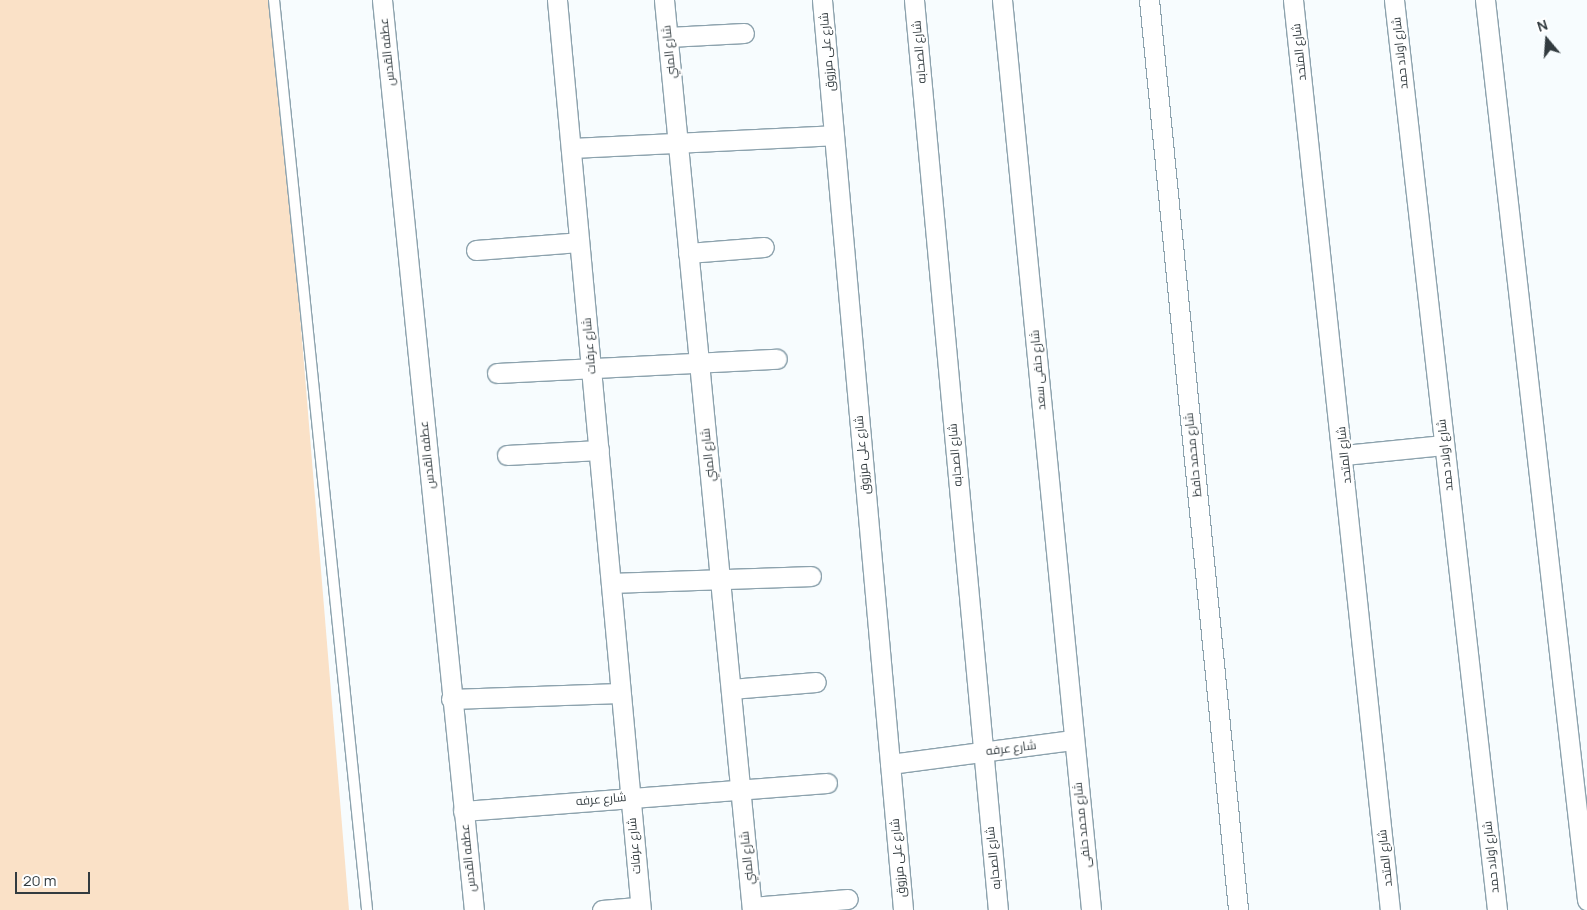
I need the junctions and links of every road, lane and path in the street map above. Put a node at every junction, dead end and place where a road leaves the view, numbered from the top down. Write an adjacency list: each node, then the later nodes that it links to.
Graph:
1 (274, 0): 47 (lane)
2 (382, 0): 35 (street, عطفه القدس)
3 (557, 0): 16 (street, شارع عرفات)
4 (664, 0): 13 (street, شارع المني)
5 (822, 0): 14 (street, شارع على مرزوق)
6 (914, 0): 37 (street, شارع الصحابه)
7 (1002, 0): 36 (street, شارع حنفى سعد)
8 (1149, 0): 53 (street, شارع محمد حافظ)
9 (1293, 0): 28 (street, شارع المتحد)
10 (1394, 0): 25 (street, شارع اولاد حمد)
11 (1484, 0): 44 (street)
12 (744, 33): 13 (street)
13 (668, 37): 15 (street, شارع المني)
14 (834, 135): 15 (street); 38 (street, شارع على مرزوق)
15 (678, 142): 16 (street); 20 (street, شارع المني)
16 (571, 148): 17 (street, شارع عرفات)
17 (580, 242): 19 (street); 23 (street, شارع عرفات)
18 (764, 248): 20 (street)
19 (476, 250)
20 (688, 253): 22 (street, شارع المني)
21 (776, 358): 22 (street)
22 (699, 363): 23 (street); 30 (street, شارع المني)
23 (591, 368): 24 (street); 26 (street, شارع عرفات)
24 (497, 373)
25 (1444, 445): 28 (street); 55 (street, شارع اولاد حمد)
26 (599, 450): 27 (street); 31 (street, شارع عرفات)
27 (507, 455)
28 (1344, 455): 54 (street, شارع المتحد)
29 (811, 576): 30 (street)
30 (721, 579): 31 (street); 33 (street, شارع المني)
31 (612, 582): 34 (street, شارع عرفات)
32 (816, 682): 33 (street)
33 (731, 689): 40 (street, شارع المني)
34 (620, 693): 35 (street); 41 (street, شارع عرفات)
35 (451, 699): 42 (street, عطفه القدس)
36 (1073, 740): 37 (street, شارع عرفه); 52 (street, شارع محمد حنفى)
37 (982, 752): 38 (street, شارع عرفه); 51 (street, شارع الصحابه)
38 (890, 764): 50 (street, شارع على مرزوق)
39 (828, 784): 40 (street, شارع عرفه)
40 (740, 788): 41 (street, شارع عرفه); 46 (street, شارع المني)
41 (630, 797): 42 (street, شارع عرفه); 45 (street, شارع عرفات)
42 (463, 811): 48 (street, عطفه القدس)
43 (848, 899): 46 (street)
44 (1587, 900)
45 (640, 908): 49 (street)
46 (752, 909)
47 (367, 910)
48 (474, 910)
49 (602, 910)
50 (903, 910)
51 (998, 910)
52 (1091, 910)
53 (1238, 910)
54 (1390, 910)
55 (1497, 910)

